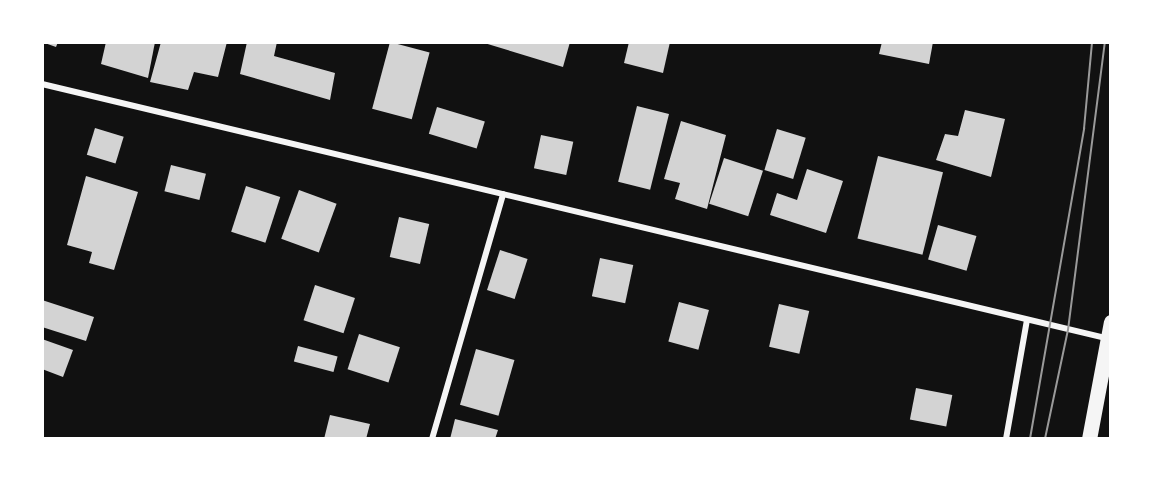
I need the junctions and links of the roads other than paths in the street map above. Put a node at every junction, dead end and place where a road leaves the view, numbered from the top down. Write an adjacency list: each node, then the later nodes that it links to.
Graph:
1 (42, 84): 2 (street)
2 (503, 194): 3 (street); 6 (street)
3 (1027, 320): 5 (street); 7 (street)
4 (1111, 322): 5 (main road)
5 (1108, 339): 8 (main road)
6 (432, 439)
7 (1006, 439)
8 (1089, 439)

